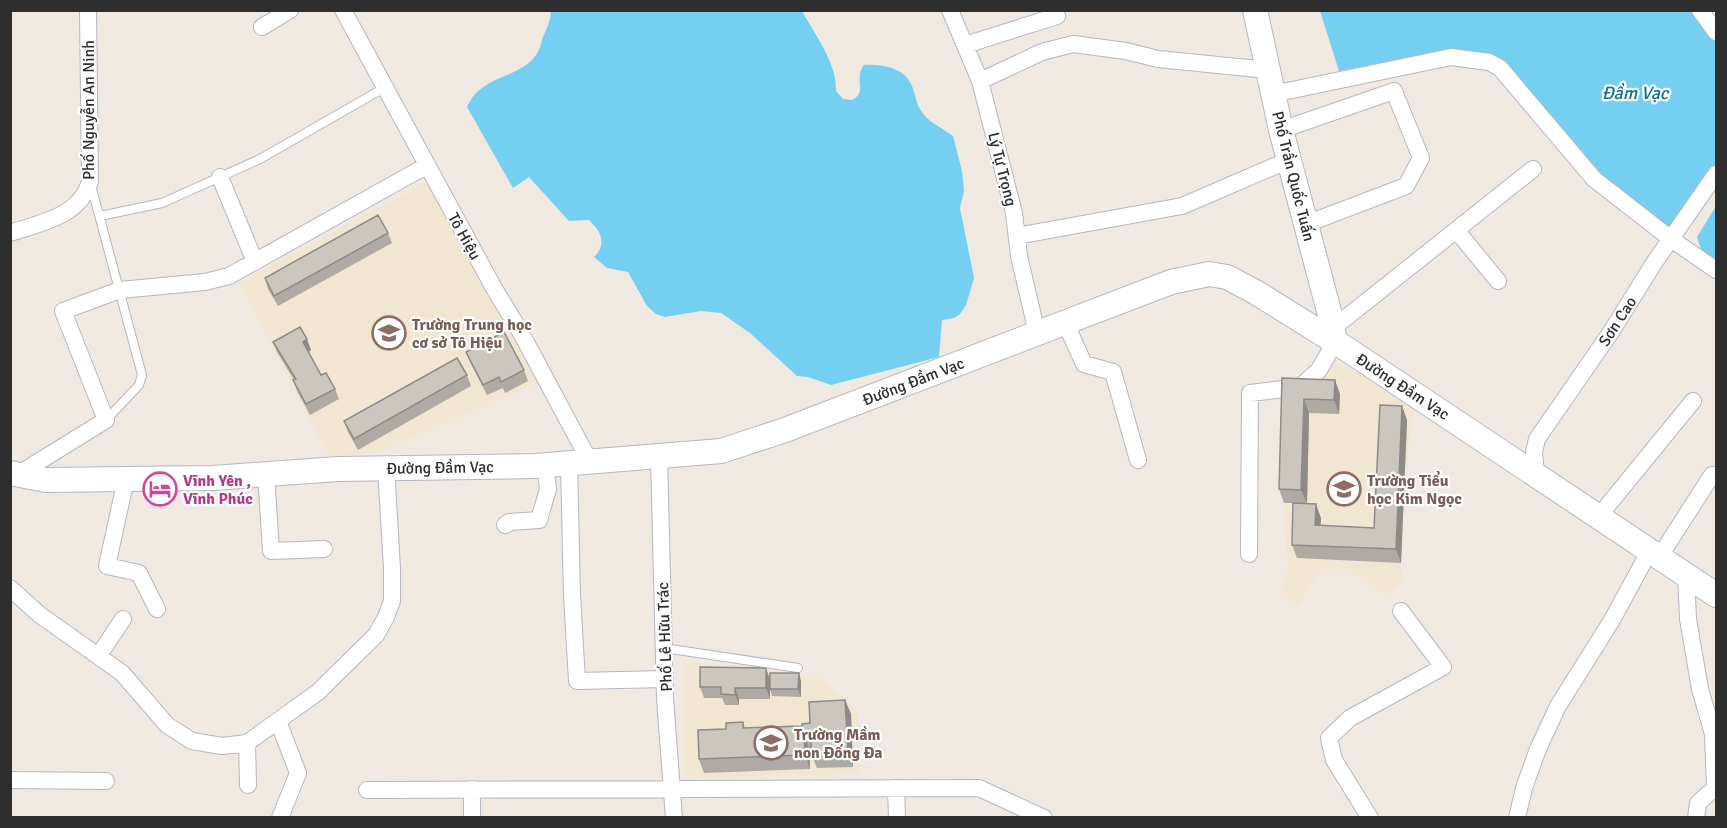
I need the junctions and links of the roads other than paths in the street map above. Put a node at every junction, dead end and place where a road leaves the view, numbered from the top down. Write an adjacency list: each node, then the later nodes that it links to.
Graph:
1 (88, 10): 21 (street, Phố Nguyễn An Ninh)
2 (290, 10): 8 (street)
3 (950, 10): 10 (street, Lý Tự Trọng)
4 (1255, 10): 11 (street, Phố Trần Quốc Tuấn)
5 (1700, 10): 9 (street)
6 (348, 12): 13 (street, Tô Hiệu)
7 (1057, 16): 10 (street)
8 (262, 27)
9 (1716, 32)
10 (965, 45): 12 (street, Lý Tự Trọng)
11 (1268, 69): 12 (street); 14 (street, Phố Trần Quốc Tuấn)
12 (980, 81): 26 (street, Lý Tự Trọng)
13 (384, 88): 17 (street, Tô Hiệu); 20 (lane)
14 (1273, 94): 15 (street, Phố Trần Quốc Tuấn); 27 (street)
15 (1281, 130): 16 (street, Phố Trần Quốc Tuấn); 23 (street)
16 (1289, 160): 23 (street, Phố Trần Quốc Tuấn); 26 (street)
17 (426, 166): 28 (street); 39 (street, Tô Hiệu)
18 (1533, 169): 24 (street)
19 (1716, 174): 27 (street, Sơn Cao)
20 (220, 177): 22 (lane); 28 (street)
21 (90, 181): 22 (lane); 25 (street, Phố Nguyễn An Ninh)
22 (100, 216): 31 (lane)
23 (1306, 224): 34 (street, Phố Trần Quốc Tuấn)
24 (1456, 230): 30 (street); 34 (street)
25 (10, 233)
26 (1017, 236): 33 (street, Lý Tự Trọng)
27 (1671, 239): 29 (street); 43 (street, Sơn Cao)
28 (255, 262): 31 (street)
29 (1716, 270)
30 (1498, 281)
31 (120, 290): 36 (lane); 36 (street)
32 (1065, 322): 33 (street, Đường Đầm Vạc); 34 (street, Đường Đầm Vạc); 38 (street)
33 (1037, 333): 37 (street, Đường Đầm Vạc)
34 (1334, 335): 43 (street, Đường Đầm Vạc); 50 (street)
35 (1693, 401): 46 (street)
36 (106, 420): 41 (street)
37 (659, 456): 39 (street, Đường Đầm Vạc); 57 (street, Phố Lê Hữu Trác)
38 (1138, 460)
39 (568, 463): 40 (street, Đường Đầm Vạc); 47 (street); 60 (street)
40 (386, 468): 42 (street, Đường Đầm Vạc); 61 (street)
41 (14, 474): 45 (street, Đường Đầm Vạc)
42 (266, 474): 45 (street, Đường Đầm Vạc); 48 (street)
43 (1536, 474): 46 (street, Đường Đầm Vạc)
44 (1712, 475): 49 (street)
45 (126, 479): 54 (street)
46 (1599, 516): 49 (street, Đường Đầm Vạc)
47 (506, 525)
48 (324, 549)
49 (1655, 553): 51 (street, Đường Đầm Vạc); 76 (street)
50 (1249, 554)
51 (1686, 573): 53 (street, Đường Đầm Vạc); 77 (street)
52 (10, 588): 58 (street)
53 (1716, 595)
54 (158, 609)
55 (1401, 611): 75 (street)
56 (123, 620): 58 (street)
57 (664, 648): 59 (lane); 60 (street, Phố Lê Hữu Trác)
58 (99, 655): 62 (street)
59 (798, 668)
60 (664, 679): 69 (street, Phố Lê Hữu Trác)
61 (278, 721): 62 (street); 70 (street)
62 (248, 743): 65 (street)
63 (10, 780): 64 (street)
64 (106, 781)
65 (248, 785)
66 (896, 788): 69 (street); 73 (street); 74 (street)
67 (472, 789): 68 (street); 69 (street); 71 (street)
68 (367, 790)
69 (671, 790): 72 (street, Phố Lê Hữu Trác)
70 (280, 818)
71 (472, 818)
72 (674, 818)
73 (897, 818)
74 (1044, 818)
75 (1370, 818)
76 (1517, 818)
77 (1696, 818)

